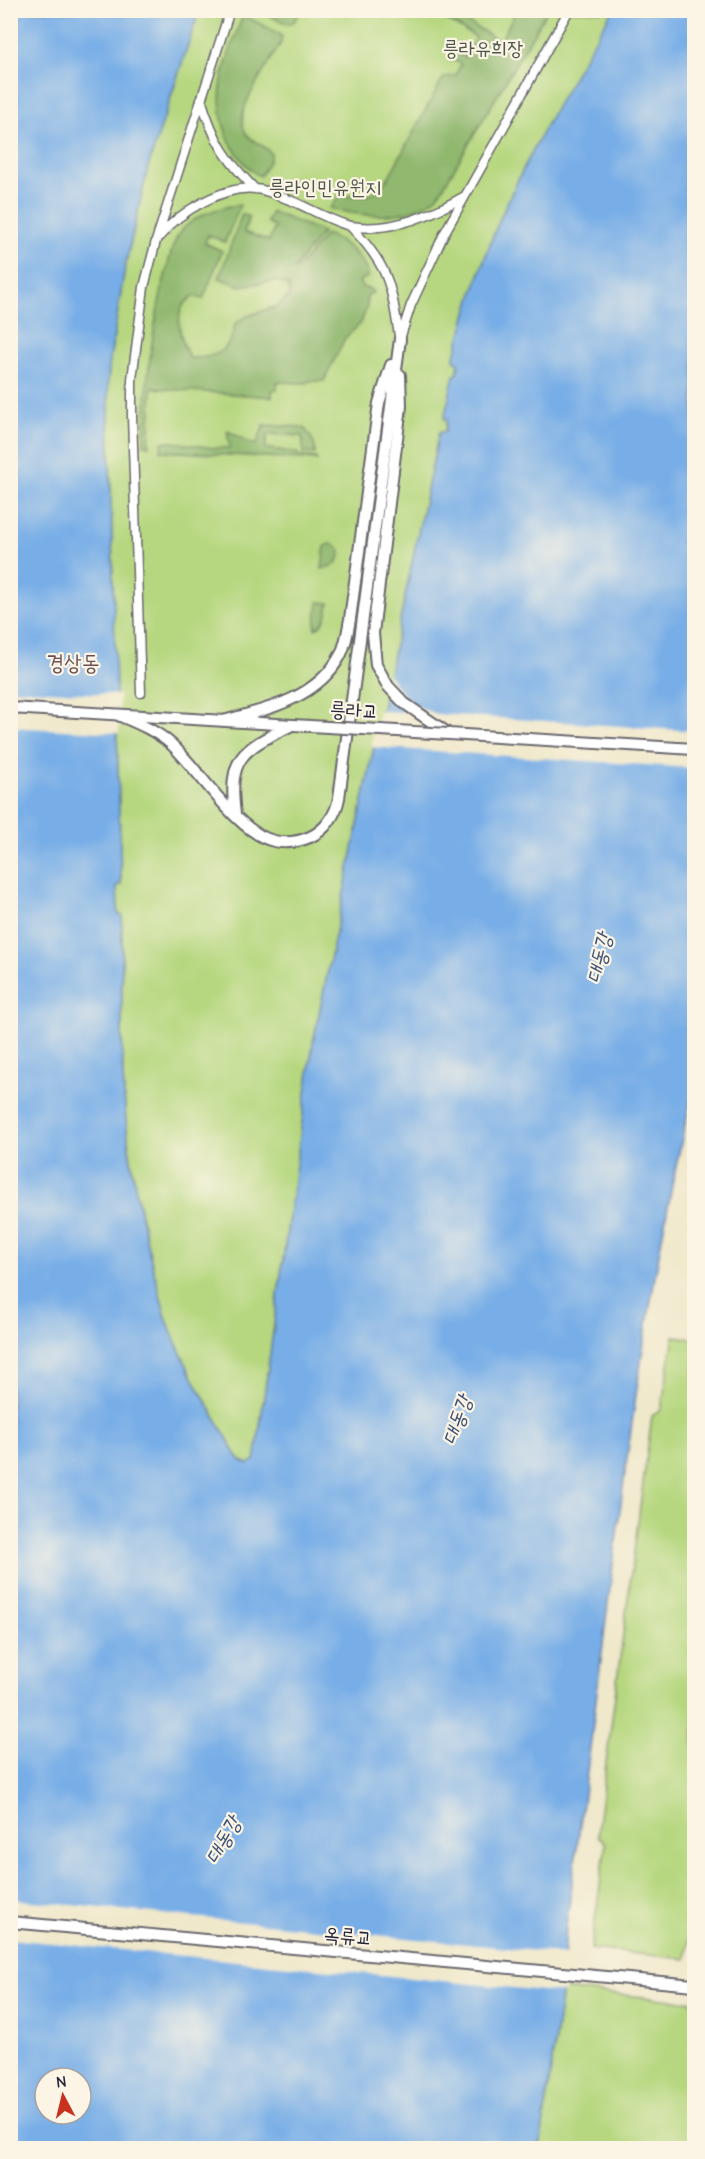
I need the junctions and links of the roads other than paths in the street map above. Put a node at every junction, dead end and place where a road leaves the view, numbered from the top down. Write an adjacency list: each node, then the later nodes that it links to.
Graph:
1 (230, 10): 3 (street)
2 (569, 10): 5 (street)
3 (201, 99): 4 (street); 7 (street)
4 (255, 189): 6 (street); 7 (street)
5 (465, 195): 6 (street); 8 (street)
6 (350, 226): 8 (street)
7 (156, 241): 9 (street)
8 (400, 339): 12 (main road); 14 (main road); 16 (main road)
9 (141, 693)
10 (10, 708): 11 (main road, 릉라교)
11 (118, 715): 12 (main road, 릉라교); 16 (main road)
12 (224, 721): 13 (main road, 릉라교)
13 (293, 725): 14 (main road, 릉라교, bridge); 16 (main road)
14 (449, 734): 15 (main road, 릉라교)
15 (694, 749)
16 (235, 814)
17 (10, 1922): 18 (main road, 옥류교)
18 (694, 1985)

